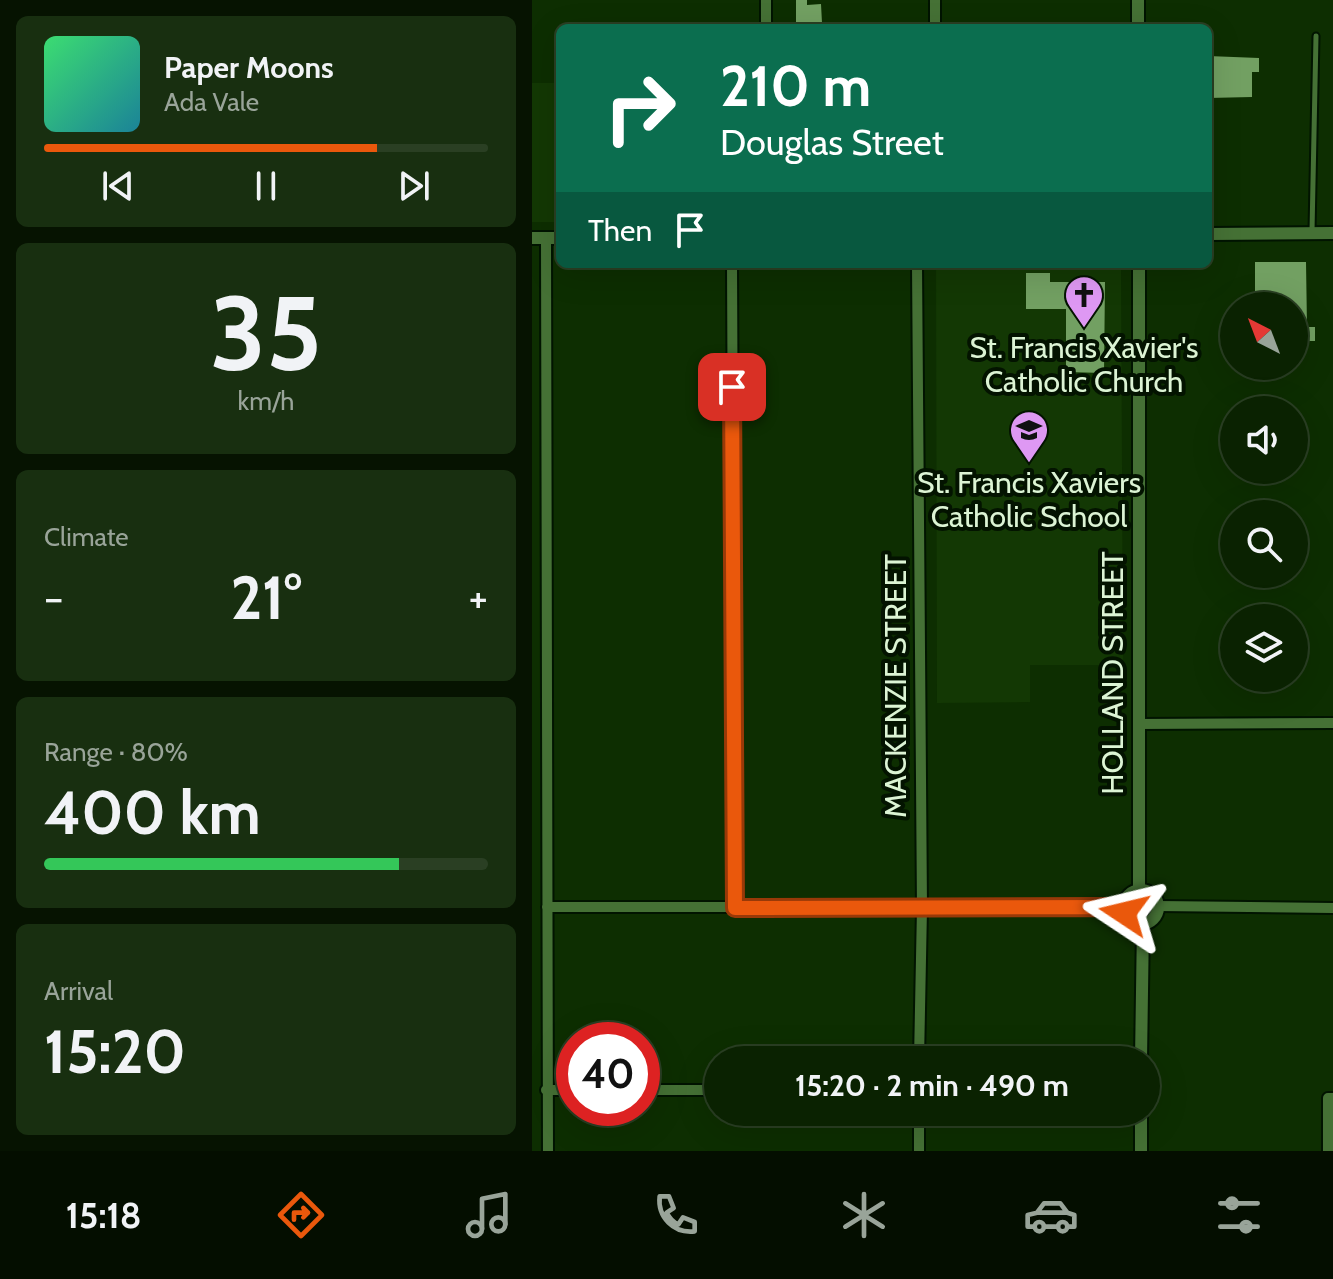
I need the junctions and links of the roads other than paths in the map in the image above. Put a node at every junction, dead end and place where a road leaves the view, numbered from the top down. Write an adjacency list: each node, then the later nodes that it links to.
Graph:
1 (766, 0): 4 (street)
2 (935, 0): 5 (street)
3 (1138, 0): 6 (street)
4 (766, 24)
5 (935, 24)
6 (1138, 24)
7 (1316, 36): 8 (lane)
8 (1312, 233): 9 (street); 10 (street)
9 (1333, 233)
10 (1212, 234)
11 (539, 238): 19 (street)
12 (732, 268): 21 (street)
13 (917, 268): 22 (street, MACKENZIE STREET)
14 (1139, 268): 16 (street, HOLLAND STREET)
15 (1333, 723): 16 (street)
16 (1138, 724): 17 (street, HOLLAND STREET)
17 (1139, 889): 18 (street); 20 (street)
18 (1158, 906): 23 (street); 24 (street)
19 (547, 907): 21 (street); 27 (street)
20 (1123, 907): 22 (street); 24 (street)
21 (735, 908): 22 (street)
22 (922, 908): 25 (street, MACKENZIE STREET)
23 (1333, 908)
24 (1143, 924): 26 (street)
25 (919, 1046)
26 (1141, 1046)
27 (546, 1090): 28 (street); 34 (street)
28 (556, 1090)
29 (660, 1090): 30 (street)
30 (704, 1090)
31 (1333, 1098): 37 (street)
32 (919, 1126): 35 (street)
33 (1141, 1126): 36 (street)
34 (548, 1151)
35 (919, 1151)
36 (1141, 1151)
37 (1328, 1151)

